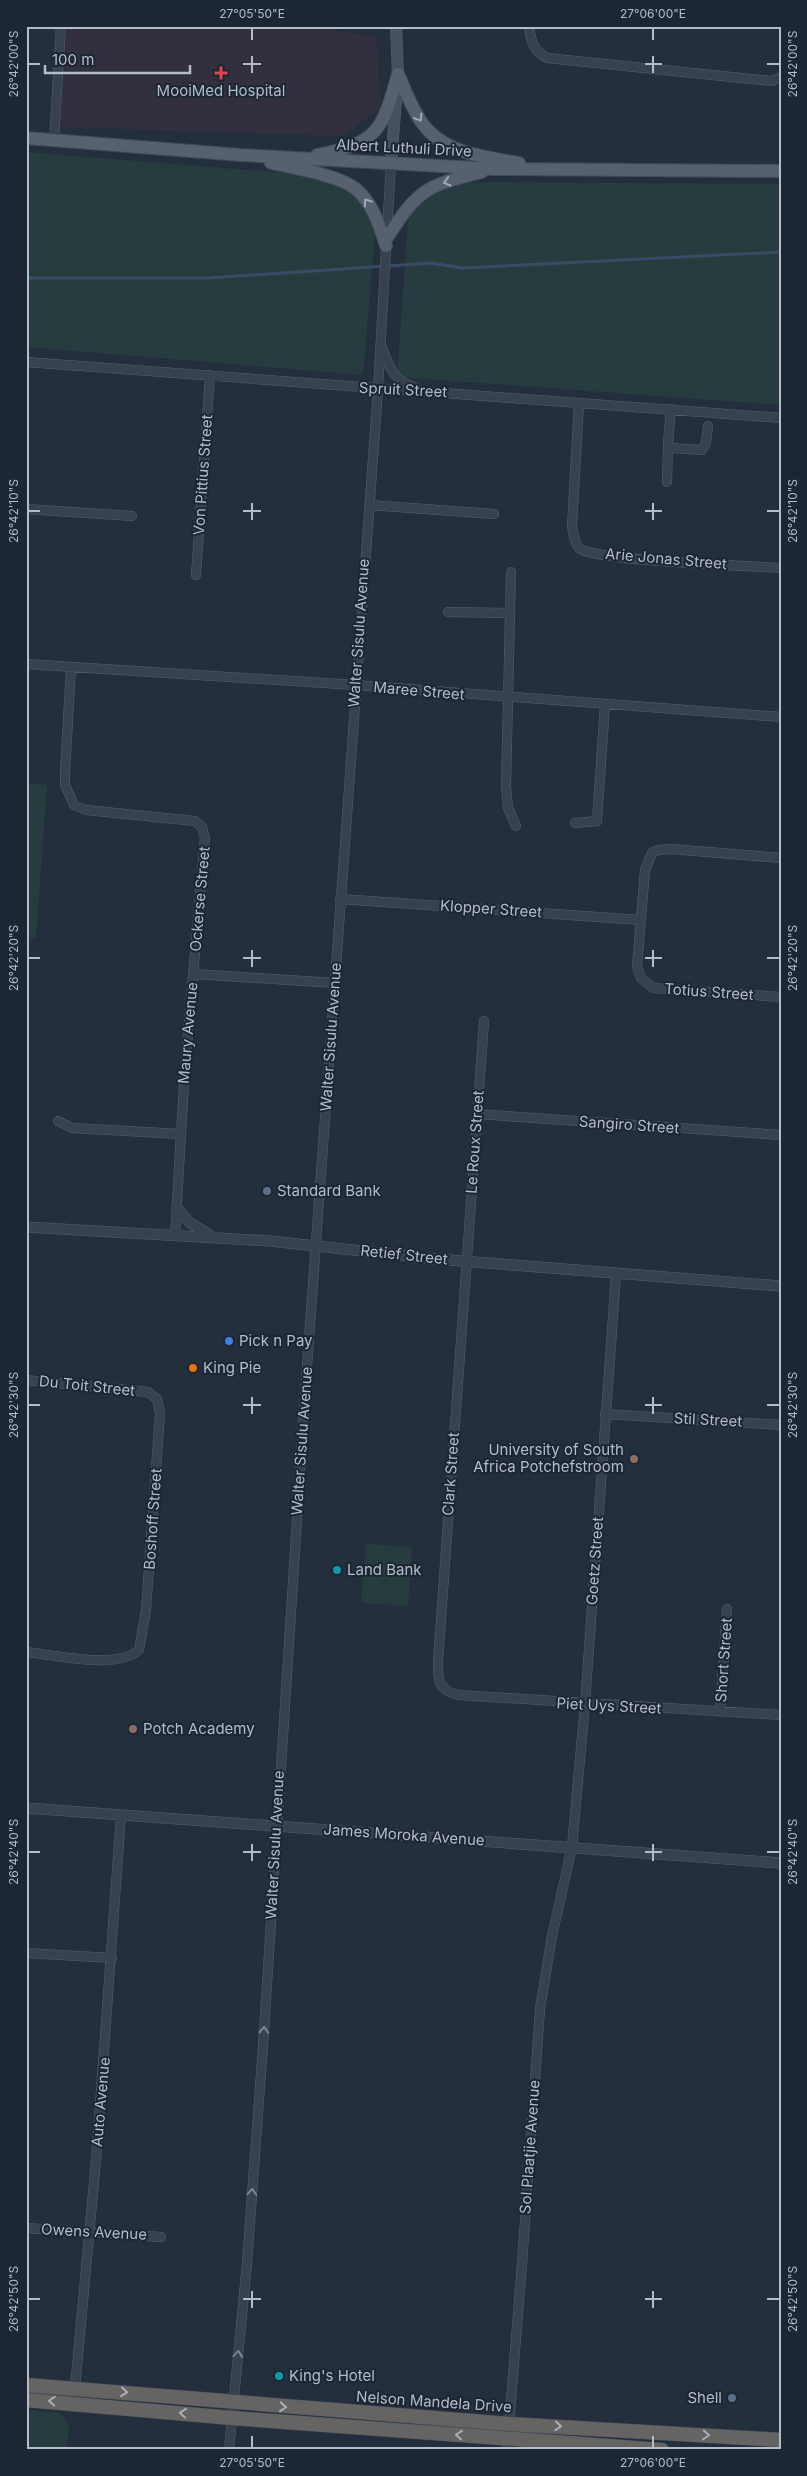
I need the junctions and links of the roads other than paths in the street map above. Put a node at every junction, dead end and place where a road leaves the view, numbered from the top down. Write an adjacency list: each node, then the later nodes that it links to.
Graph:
1 (61, 26): 7 (street)
2 (396, 26): 4 (main road)
3 (529, 26): 5 (street)
4 (398, 74): 9 (main road); 10 (main road); 11 (main road, one-way to 11)
5 (776, 79)
6 (26, 138): 7 (main road, Albert Luthuli Drive)
7 (54, 141): 8 (main road, Albert Luthuli Drive)
8 (241, 155): 9 (main road, Albert Luthuli Drive); 14 (main road, one-way to 8)
9 (298, 158): 10 (main road, Albert Luthuli Drive)
10 (391, 163): 12 (main road, Albert Luthuli Drive); 14 (street, Walter Sisulu Avenue)
11 (547, 168): 12 (main road, Albert Luthuli Drive); 13 (main road, Albert Luthuli Drive)
12 (495, 169): 14 (main road, one-way to 14)
13 (781, 171)
14 (386, 247): 15 (street, Walter Sisulu Avenue)
15 (381, 343): 18 (street, Walter Sisulu Avenue); 19 (street)
16 (26, 362): 17 (street, Spruit Street)
17 (210, 375): 18 (street, Spruit Street); 32 (street, Von Pittius Street)
18 (378, 390): 19 (street, Spruit Street); 26 (street, Walter Sisulu Avenue)
19 (425, 390): 20 (street, Spruit Street)
20 (579, 403): 21 (street, Spruit Street); 30 (street, Arie Jonas Street)
21 (671, 410): 22 (street, Spruit Street); 24 (street)
22 (781, 418)
23 (708, 426): 24 (street)
24 (668, 443): 25 (street)
25 (667, 482)
26 (369, 505): 28 (street); 37 (street, Walter Sisulu Avenue)
27 (26, 509): 29 (street)
28 (494, 514)
29 (132, 516)
30 (781, 568)
31 (510, 572): 34 (street)
32 (196, 575)
33 (448, 612): 34 (street)
34 (510, 613): 38 (street)
35 (26, 664): 36 (street, Maree Street)
36 (71, 668): 37 (street, Maree Street); 46 (street, Ockerse Street)
37 (355, 686): 38 (street, Maree Street); 44 (street, Walter Sisulu Avenue)
38 (508, 698): 39 (street, Maree Street); 42 (street)
39 (605, 705): 40 (street, Maree Street); 41 (street)
40 (781, 717)
41 (575, 823)
42 (516, 826)
43 (781, 858): 45 (street)
44 (340, 898): 45 (street, Klopper Street); 47 (street, Walter Sisulu Avenue)
45 (641, 920): 48 (street, Totius Street)
46 (194, 974): 47 (street, Maury Avenue); 52 (street, Maury Avenue)
47 (335, 983): 58 (street, Walter Sisulu Avenue)
48 (781, 997)
49 (484, 1022): 50 (street, Le Roux Street)
50 (477, 1114): 53 (street, Sangiro Street); 59 (street, Le Roux Street)
51 (58, 1121): 52 (street)
52 (181, 1134): 54 (street, Maury Avenue)
53 (781, 1136)
54 (178, 1208): 56 (street, Maury Avenue); 57 (street)
55 (26, 1227): 56 (street, Retief Street)
56 (176, 1234): 57 (street, Retief Street)
57 (213, 1237): 58 (street, Retief Street)
58 (315, 1246): 59 (street, Retief Street); 74 (street, Walter Sisulu Avenue)
59 (466, 1262): 60 (street, Retief Street); 68 (street, Clark Street)
60 (616, 1275): 61 (street, Retief Street); 64 (street, Goetz Street)
61 (781, 1286)
62 (26, 1380): 63 (street, Du Toit Street)
63 (148, 1392): 67 (street, Boshoff Street)
64 (605, 1414): 65 (street, Stil Street); 69 (street, Goetz Street)
65 (781, 1425)
66 (727, 1609): 70 (street, Short Street)
67 (26, 1652)
68 (441, 1686): 69 (street, Piet Uys Street)
69 (585, 1704): 70 (street, Piet Uys Street); 75 (street, Goetz Street)
70 (720, 1712): 71 (street, Piet Uys Street)
71 (781, 1715)
72 (26, 1808): 73 (street, James Moroka Avenue)
73 (121, 1815): 74 (street, James Moroka Avenue); 78 (street, Auto Avenue)
74 (276, 1826): 75 (street, James Moroka Avenue); 85 (street, Walter Sisulu Avenue, one-way to 74)
75 (572, 1847): 76 (street, James Moroka Avenue); 87 (street, Sol Plaatjie Avenue)
76 (781, 1863)
77 (26, 1953): 78 (street)
78 (112, 1958): 80 (street, Auto Avenue)
79 (26, 2228): 80 (street, Owens Avenue)
80 (88, 2232): 81 (street, Owens Avenue); 83 (street, Auto Avenue)
81 (162, 2237)
82 (26, 2385): 83 (highway, Nelson Mandela Drive)
83 (75, 2388): 85 (highway, Nelson Mandela Drive, one-way to 85)
84 (26, 2400): 86 (highway, Nelson Mandela Drive, one-way to 84)
85 (234, 2403): 86 (street, Walter Sisulu Avenue); 87 (highway, Nelson Mandela Drive, one-way to 87)
86 (232, 2418): 89 (highway, Nelson Mandela Drive, one-way to 86); 90 (street, Walter Sisulu Avenue)
87 (509, 2424): 88 (highway, Nelson Mandela Drive, one-way to 88); 89 (street, Sol Plaatjie Avenue)
88 (781, 2440)
89 (507, 2444): 91 (highway, Nelson Mandela Drive)
90 (229, 2450)
91 (662, 2450)

